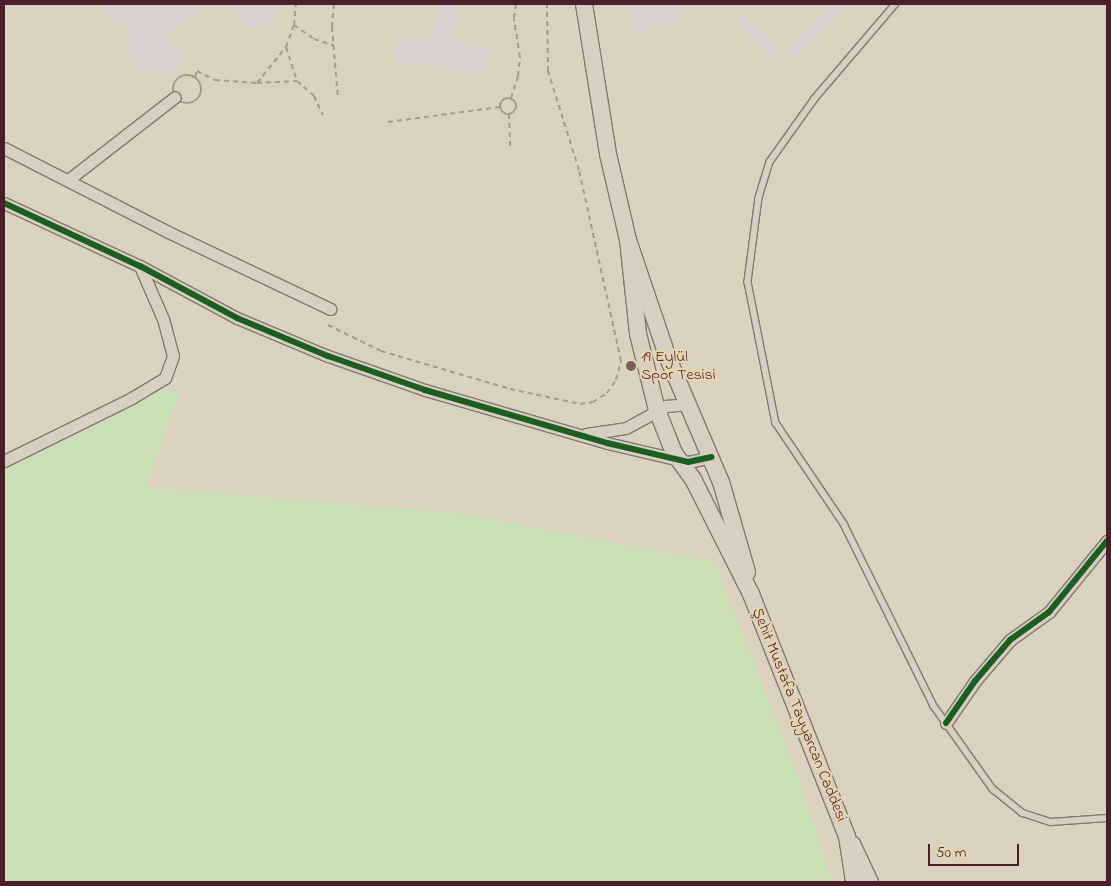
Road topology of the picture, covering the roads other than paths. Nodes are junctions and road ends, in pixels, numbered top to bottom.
1 (584, 4) edge
2 (896, 4) edge
3 (175, 97) road end
4 (4, 148) edge
5 (68, 180) junction
6 (4, 203) edge
7 (628, 240) junction
8 (140, 266) junction
9 (330, 309) dead end
10 (689, 404) junction
11 (657, 410) junction
12 (579, 434) junction
13 (711, 457) junction
14 (678, 460) junction
15 (4, 461) edge
16 (1107, 541) edge
17 (751, 594) junction
18 (946, 723) junction
19 (1107, 818) edge
20 (847, 836) junction
21 (854, 882) edge
22 (870, 882) edge

1 - 7 main road, Şehit Mustafa Tayyarcan Caddesi
2 - 18 lane
3 - 5 street
4 - 5 street
5 - 9 street
6 - 8 street
7 - 10 main road, Şehit Mustafa Tayyarcan Caddesi
7 - 11 main road, Şehit Mustafa Tayyarcan Caddesi
8 - 12 street
8 - 15 street
10 - 11 street
10 - 13 main road, Şehit Mustafa Tayyarcan Caddesi
11 - 12 street
11 - 14 main road, Şehit Mustafa Tayyarcan Caddesi
12 - 14 street
13 - 14 street
13 - 17 main road, Şehit Mustafa Tayyarcan Caddesi
14 - 17 main road, Şehit Mustafa Tayyarcan Caddesi
16 - 18 street
17 - 20 main road, Şehit Mustafa Tayyarcan Caddesi
18 - 19 lane
20 - 21 main road, Şehit Mustafa Tayyarcan Caddesi
20 - 22 main road, Şehit Mustafa Tayyarcan Caddesi

